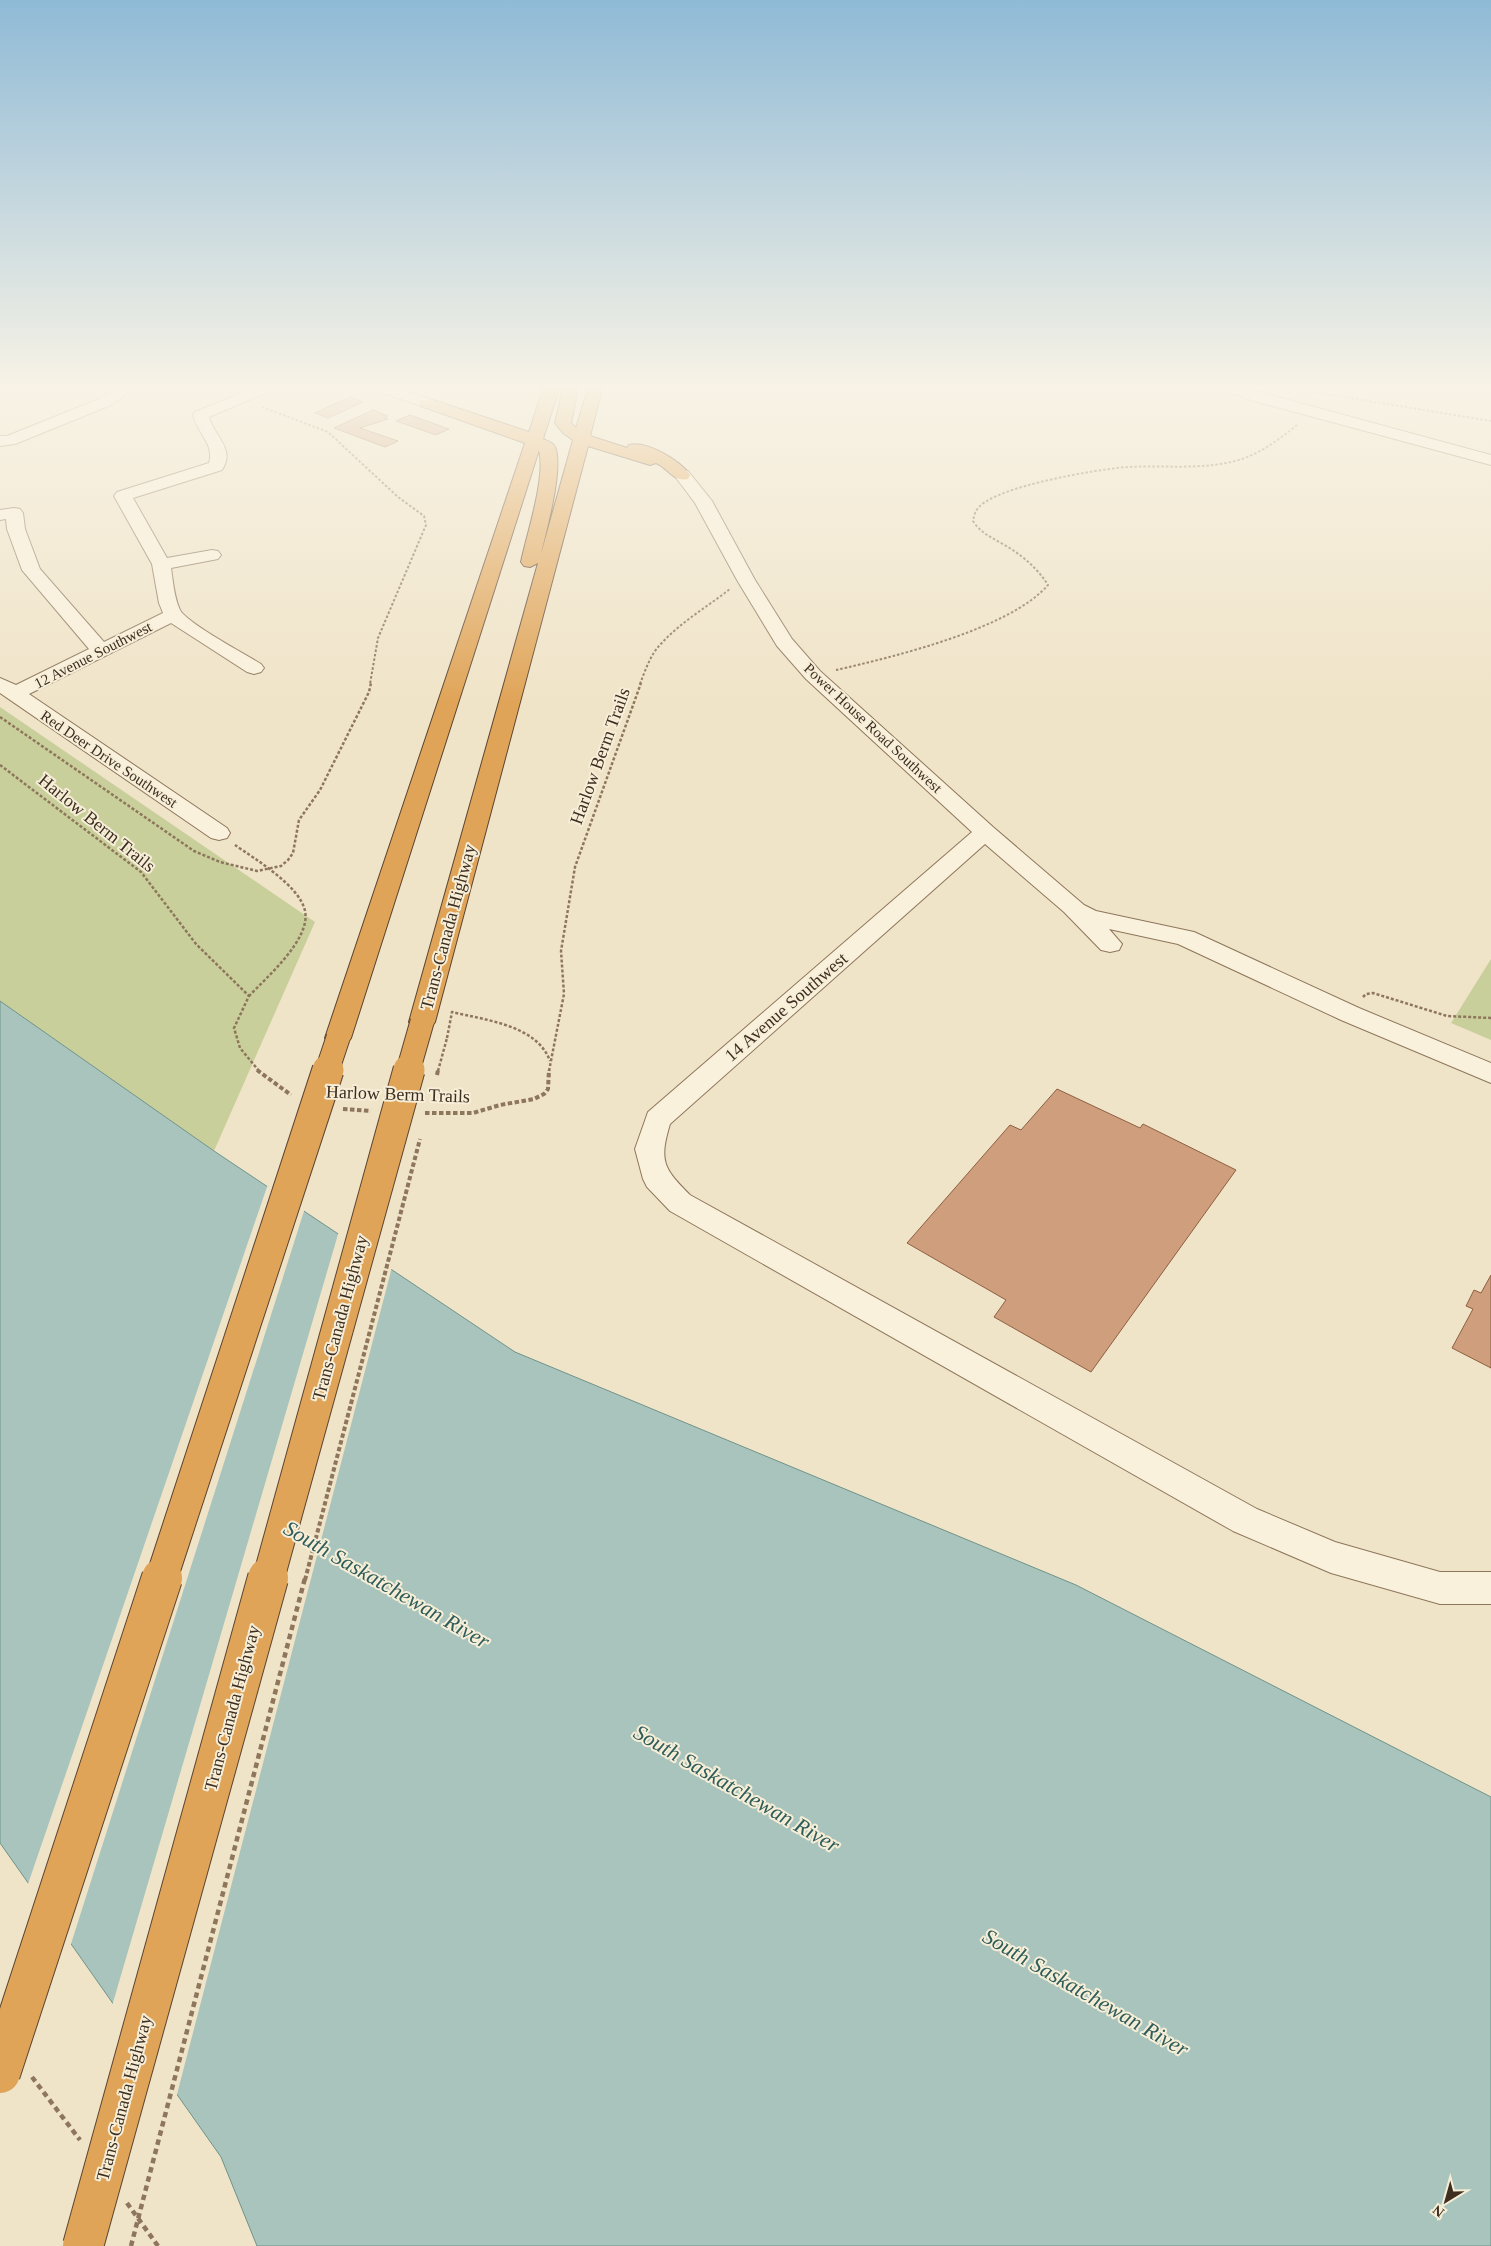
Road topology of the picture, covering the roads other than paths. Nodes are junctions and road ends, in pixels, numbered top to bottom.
1 (130, 494) edge
2 (517, 494) edge
3 (544, 494) edge
4 (566, 494) edge
5 (697, 494) edge
6 (0, 515) edge
7 (212, 555) dead end
8 (161, 564) junction
9 (173, 615) junction
10 (527, 634) junction
11 (102, 651) junction
12 (254, 668) dead end
13 (7, 689) edge
14 (985, 832) junction
15 (219, 833) road end
16 (1072, 907) junction
17 (1110, 944) dead end
18 (1491, 1074) edge
19 (1491, 1588) edge
20 (0, 2073) edge
21 (83, 2246) edge

1 - 8 street
2 - 20 highway, bridge
3 - 10 highway
4 - 10 highway, Trans-Canada Highway
5 - 14 street, Power House Road Southwest
6 - 11 street
7 - 8 street
8 - 9 street
9 - 11 street, 12 Avenue Southwest
9 - 12 street
10 - 21 highway, Trans-Canada Highway, bridge
11 - 13 street, 12 Avenue Southwest
13 - 15 street, Red Deer Drive Southwest
14 - 16 street, Power House Road Southwest
14 - 19 street, 14 Avenue Southwest
16 - 17 street, Power House Road Southwest
16 - 18 street

